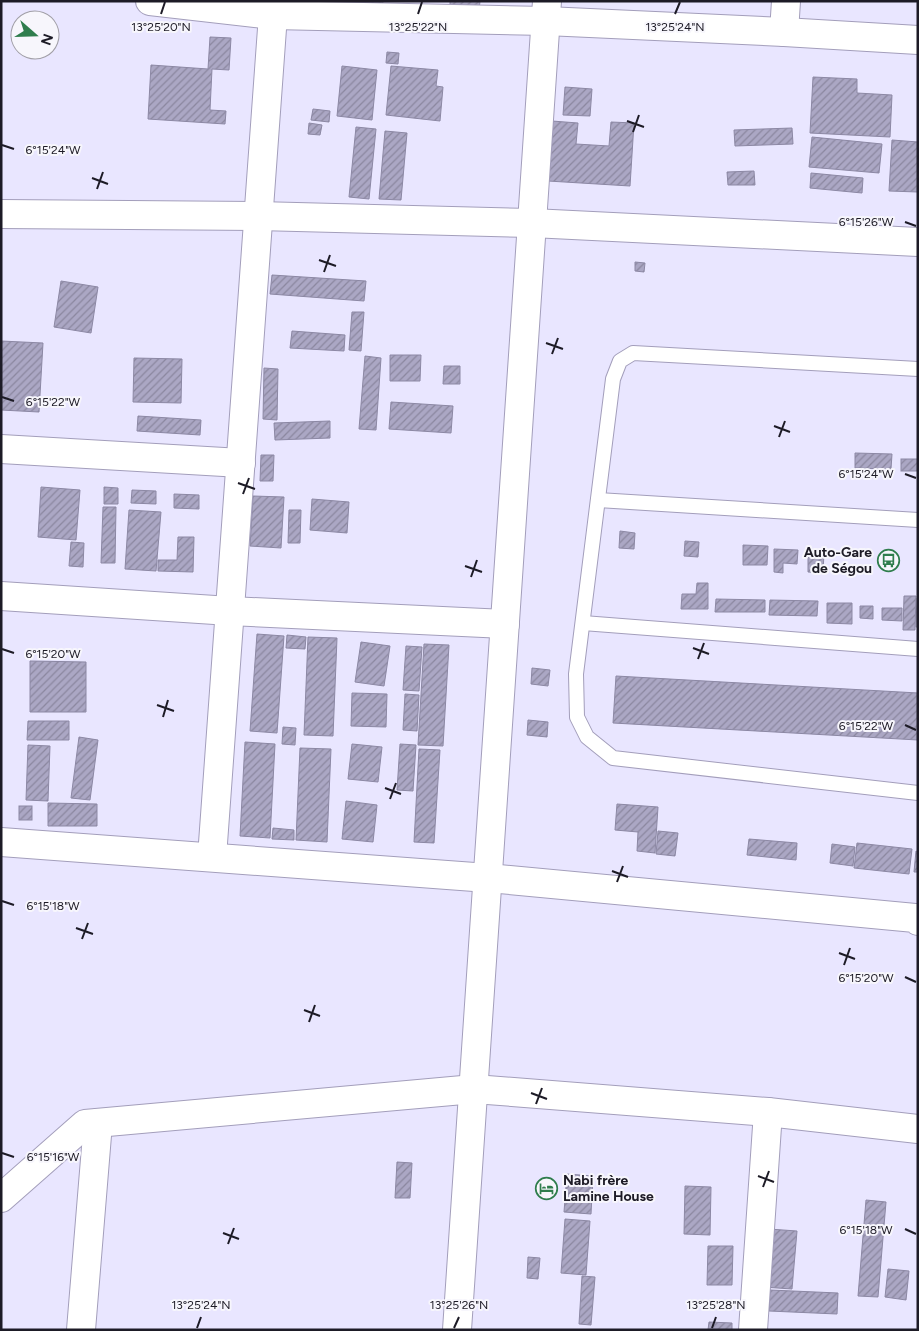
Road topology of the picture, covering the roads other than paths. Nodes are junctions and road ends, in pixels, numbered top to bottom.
1 (150, 1) edge
2 (786, 1) edge
3 (274, 8) edge
4 (547, 11) edge
5 (784, 32) junction
6 (918, 40) edge
7 (1, 214) edge
8 (258, 216) junction
9 (532, 223) junction
10 (918, 242) edge
11 (918, 369) edge
12 (1, 449) edge
13 (241, 462) junction
14 (598, 500) junction
15 (918, 520) edge
16 (1, 596) edge
17 (230, 611) junction
18 (583, 623) junction
19 (505, 624) junction
20 (918, 649) edge
21 (918, 793) edge
22 (1, 842) edge
23 (212, 857) junction
24 (488, 878) junction
25 (918, 921) edge
26 (474, 1089) junction
27 (768, 1112) junction
28 (98, 1123) junction
29 (918, 1129) edge
30 (1, 1198) edge
31 (81, 1330) edge
32 (457, 1330) edge
33 (753, 1330) edge

1 - 3 street
2 - 5 street
3 - 4 street
3 - 8 street
4 - 5 street
4 - 9 street
5 - 6 street
7 - 8 street
8 - 9 street
8 - 13 street
9 - 10 street
9 - 19 street
11 - 14 lane
12 - 13 street
13 - 17 street
14 - 15 lane
14 - 18 lane
16 - 17 street
17 - 19 street
17 - 23 street
18 - 20 lane
18 - 21 lane
19 - 24 street
22 - 23 street
23 - 24 street
24 - 25 street
24 - 26 street
26 - 27 street
26 - 28 street
26 - 32 street
27 - 29 street
27 - 33 street
28 - 30 street
28 - 31 street

